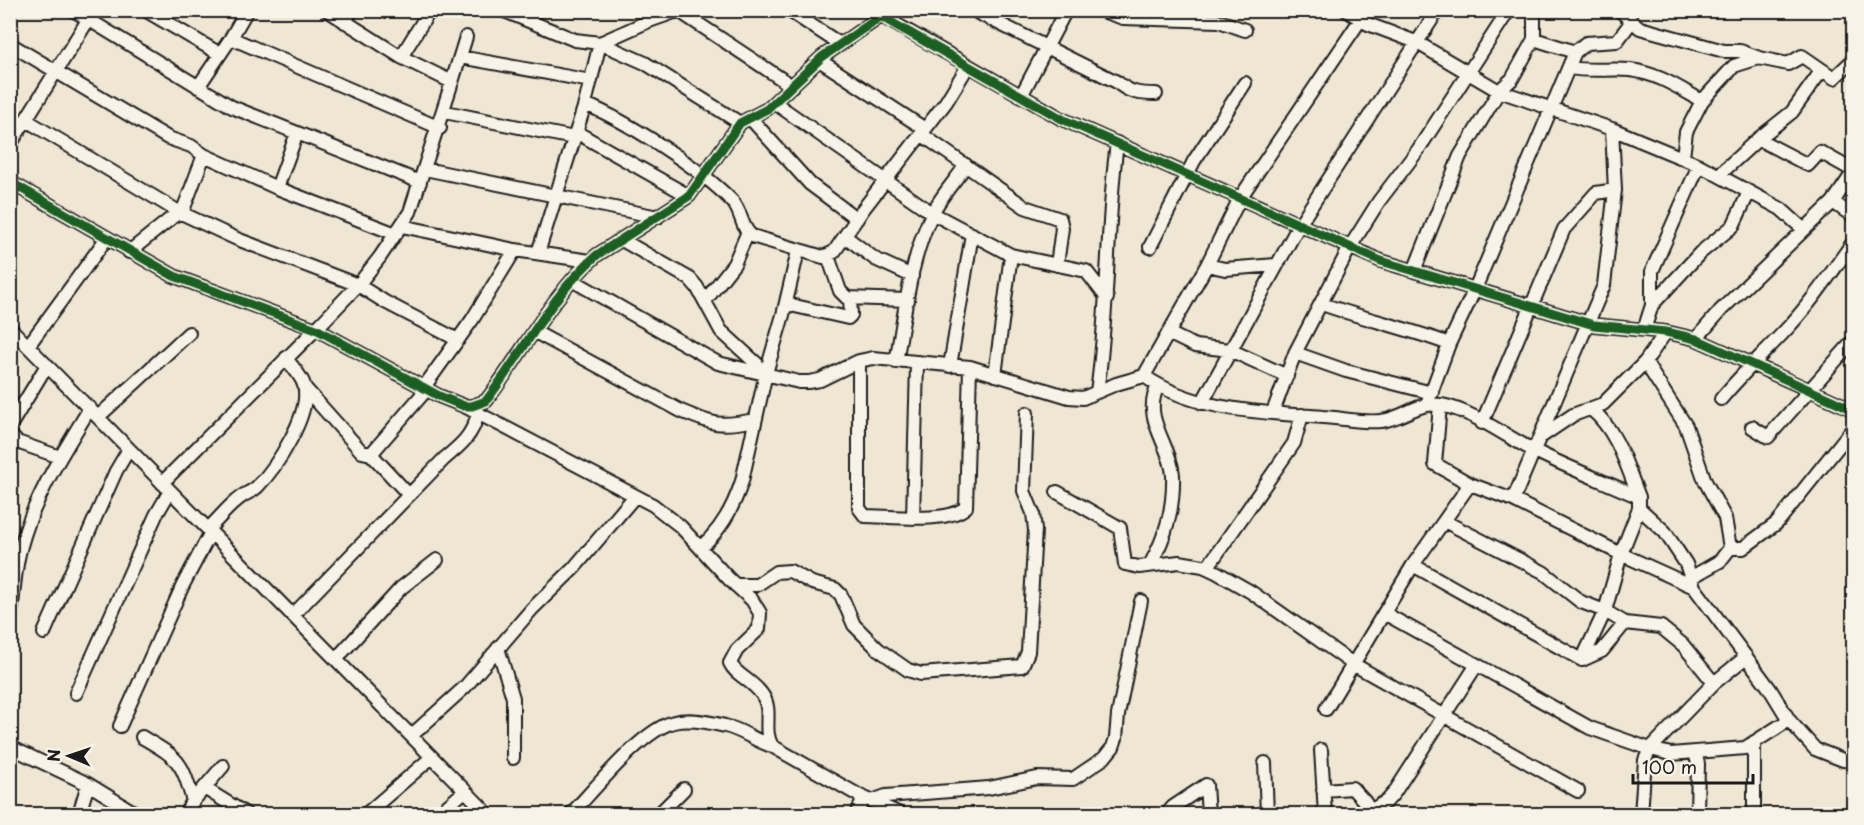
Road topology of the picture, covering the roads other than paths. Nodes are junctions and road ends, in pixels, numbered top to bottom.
1 (145, 10) edge
2 (247, 10) edge
3 (327, 10) edge
4 (352, 10) edge
5 (430, 10) edge
6 (502, 10) edge
7 (788, 10) edge
8 (1066, 10) edge
9 (1099, 10) edge
10 (1346, 10) edge
11 (1438, 10) edge
12 (1509, 10) edge
13 (1527, 10) edge
14 (1619, 10) edge
15 (680, 11) edge
16 (880, 12) edge
17 (978, 13) dead end
18 (80, 14) edge
19 (1364, 15) edge
20 (1632, 21) junction
21 (345, 22) junction
22 (1245, 30) dead end
23 (466, 37) dead end
24 (231, 38) junction
25 (1534, 39) junction
26 (1416, 42) junction
27 (600, 43) junction
28 (10, 44) edge
29 (840, 44) junction
30 (1048, 48) junction
31 (1575, 52) junction
32 (220, 54) junction
33 (401, 57) junction
34 (460, 57) junction
35 (1759, 58) junction
36 (1854, 59) edge
37 (819, 60) junction
38 (968, 66) junction
39 (1570, 68) junction
40 (1822, 70) junction
41 (56, 73) junction
42 (1469, 73) junction
43 (591, 81) junction
44 (452, 82) junction
45 (1245, 83) dead end
46 (792, 86) junction
47 (198, 87) junction
48 (1499, 91) junction
49 (1156, 94) dead end
50 (1021, 96) junction
51 (1702, 101) junction
52 (775, 103) junction
53 (585, 104) junction
54 (1552, 108) junction
55 (445, 112) junction
56 (26, 120) junction
57 (746, 121) junction
58 (440, 128) junction
59 (1612, 129) junction
60 (923, 131) junction
61 (297, 134) junction
62 (575, 135) junction
63 (1758, 139) junction
64 (1116, 143) junction
65 (10, 145) edge
66 (204, 155) junction
67 (1683, 157) junction
68 (966, 165) junction
69 (1699, 165) junction
70 (425, 169) junction
71 (1853, 171) edge
72 (1187, 174) junction
73 (1720, 174) junction
74 (704, 176) junction
75 (886, 180) junction
76 (10, 182) edge
77 (420, 182) junction
78 (277, 188) junction
79 (1615, 190) junction
80 (1749, 192) junction
81 (557, 196) junction
82 (689, 196) junction
83 (1240, 198) junction
84 (1833, 202) junction
85 (181, 213) junction
86 (932, 213) junction
87 (658, 217) junction
88 (1854, 217) edge
89 (857, 219) junction
90 (1299, 225) junction
91 (1803, 229) junction
92 (399, 230) junction
93 (747, 234) junction
94 (972, 234) junction
95 (846, 237) junction
96 (106, 239) junction
97 (622, 240) junction
98 (1854, 241) edge
99 (1150, 247) dead end
100 (1350, 247) junction
101 (515, 250) junction
102 (798, 251) junction
103 (129, 252) junction
104 (538, 253) junction
105 (1011, 255) junction
106 (828, 256) junction
107 (590, 261) junction
108 (1057, 265) junction
109 (1207, 265) junction
110 (1276, 265) junction
111 (1414, 271) junction
112 (912, 276) junction
113 (572, 280) junction
114 (358, 285) junction
115 (1475, 289) junction
116 (1107, 298) junction
117 (850, 299) junction
118 (908, 300) junction
119 (705, 302) junction
120 (786, 304) junction
121 (1322, 304) junction
122 (1652, 305) junction
123 (1532, 306) junction
124 (1589, 324) junction
125 (10, 328) edge
126 (316, 329) junction
127 (1644, 330) junction
128 (535, 332) junction
129 (1666, 332) junction
130 (189, 333) dead end
131 (1168, 333) junction
132 (1696, 339) junction
133 (458, 340) junction
134 (1854, 340) edge
135 (1449, 344) junction
136 (28, 346) junction
137 (1230, 350) junction
138 (1295, 353) junction
139 (286, 358) junction
140 (859, 361) junction
141 (896, 362) junction
142 (1646, 362) junction
143 (917, 364) junction
144 (1751, 364) junction
145 (47, 365) junction
146 (950, 366) junction
147 (970, 367) junction
148 (762, 372) junction
149 (995, 375) junction
150 (1144, 376) junction
151 (1287, 376) junction
152 (1158, 386) junction
153 (305, 388) junction
154 (426, 388) junction
155 (1809, 390) junction
156 (1097, 392) junction
157 (1429, 398) junction
158 (1721, 399) dead end
159 (1202, 403) junction
160 (1440, 405) junction
161 (464, 406) junction
162 (1591, 409) junction
163 (1854, 410) edge
164 (1273, 412) junction
165 (94, 413) junction
166 (478, 413) junction
167 (1028, 413) dead end
168 (1302, 415) junction
169 (755, 420) junction
170 (1482, 423) junction
171 (10, 426) edge
172 (1752, 427) dead end
173 (1854, 427) edge
174 (10, 435) edge
175 (1535, 445) junction
176 (129, 449) junction
177 (370, 454) junction
178 (60, 457) junction
179 (1470, 484) junction
180 (166, 487) junction
181 (1057, 492) dead end
182 (409, 495) junction
183 (635, 496) junction
184 (1514, 500) junction
185 (1639, 502) junction
186 (913, 518) junction
187 (1444, 521) junction
188 (209, 530) junction
189 (15, 546) edge
190 (701, 547) junction
191 (1730, 548) junction
192 (1621, 554) junction
193 (436, 561) dead end
194 (1150, 565) junction
195 (1413, 565) junction
196 (1207, 568) junction
197 (1693, 582) junction
198 (735, 585) junction
199 (1141, 601) dead end
200 (1605, 611) junction
201 (1384, 614) junction
202 (292, 615) junction
203 (10, 620) edge
204 (1625, 623) junction
205 (44, 633) dead end
206 (498, 648) junction
207 (1746, 657) junction
208 (336, 659) junction
209 (1582, 660) junction
210 (1353, 664) junction
211 (1476, 666) junction
212 (1714, 683) junction
213 (76, 693) dead end
214 (1326, 709) dead end
215 (1443, 716) junction
216 (1789, 720) junction
217 (120, 726) dead end
218 (412, 735) junction
219 (142, 737) dead end
220 (1754, 742) junction
221 (772, 746) junction
222 (10, 747) edge
223 (1650, 749) junction
224 (1321, 750) dead end
225 (1695, 752) junction
226 (432, 756) junction
227 (513, 758) dead end
228 (1854, 761) edge
229 (1265, 763) dead end
230 (223, 766) dead end
231 (88, 784) junction
232 (204, 788) junction
233 (684, 789) dead end
234 (1323, 790) junction
235 (465, 791) junction
236 (1578, 791) dead end
237 (860, 796) junction
238 (193, 801) junction
239 (872, 801) junction
240 (1370, 813) edge
241 (79, 814) edge
242 (137, 814) edge
243 (185, 814) edge
244 (246, 814) edge
245 (366, 814) edge
246 (438, 814) edge
247 (488, 814) edge
248 (571, 814) edge
249 (659, 814) edge
250 (856, 814) edge
251 (900, 814) edge
252 (1167, 814) edge
253 (1208, 814) edge
254 (1267, 814) edge
255 (1325, 814) edge
256 (1641, 814) edge
257 (1696, 814) edge
258 (1754, 814) edge

1 - 32 street
2 - 24 street
3 - 21 street
4 - 21 street
5 - 33 street
6 - 27 street
7 - 29 street
8 - 30 street
9 - 22 street
10 - 19 street
11 - 26 street
12 - 42 street
13 - 25 street
14 - 20 street
15 - 27 street
15 - 46 street
16 - 29 street
16 - 38 street
17 - 30 street
18 - 41 street
18 - 47 street
19 - 26 street
19 - 83 street
20 - 31 street
20 - 35 street
21 - 33 street
23 - 34 street
24 - 32 street
24 - 58 street
25 - 31 street
25 - 48 street
26 - 42 street
26 - 90 street
27 - 43 street
27 - 57 street
28 - 41 street
29 - 37 street
30 - 49 street
30 - 50 street
31 - 39 street
32 - 47 street
33 - 44 street
34 - 43 street
34 - 44 street
35 - 40 street
35 - 51 street
36 - 40 street
37 - 46 street
37 - 60 street
38 - 50 street
38 - 60 street
39 - 51 street
39 - 54 street
40 - 63 street
41 - 56 street
41 - 66 street
42 - 48 street
42 - 100 street
43 - 53 street
44 - 55 street
45 - 72 street
46 - 52 street
47 - 61 street
48 - 54 street
48 - 111 street
50 - 64 street
51 - 67 street
52 - 57 street
52 - 75 street
53 - 62 street
53 - 74 street
54 - 59 street
54 - 115 street
55 - 58 street
55 - 62 street
56 - 65 street
56 - 85 street
57 - 74 street
57 - 89 street
58 - 70 street
59 - 67 street
59 - 79 street
60 - 68 street
60 - 75 street
61 - 77 street
61 - 78 street
62 - 81 street
62 - 82 street
63 - 71 street
63 - 73 street
64 - 72 street
64 - 116 street
66 - 78 street
66 - 85 street
67 - 69 street
68 - 86 street
68 - 108 street
69 - 73 street
69 - 122 street
70 - 77 street
70 - 81 street
71 - 84 street
72 - 83 street
72 - 99 street
73 - 80 street
74 - 82 street
74 - 93 street
75 - 86 street
75 - 89 street
76 - 96 street
77 - 92 street
78 - 92 street
79 - 123 street
79 - 124 street
80 - 91 street
80 - 122 street
81 - 87 street
81 - 104 street
82 - 87 street
83 - 90 street
83 - 109 street
84 - 88 street
84 - 91 street
85 - 103 street
85 - 114 street
86 - 94 street
86 - 112 street
87 - 97 street
89 - 95 street
90 - 100 street
90 - 110 street
91 - 132 street
92 - 101 street
92 - 114 street
93 - 102 street
93 - 119 street
94 - 105 street
94 - 146 street
95 - 106 street
95 - 112 street
96 - 103 street
96 - 136 street
97 - 107 street
97 - 119 street
98 - 144 street
100 - 111 street
100 - 121 street
101 - 104 street
101 - 133 street
102 - 106 street
102 - 120 street
103 - 126 street
104 - 107 street
105 - 108 street
105 - 149 street
106 - 117 street
107 - 113 street
108 - 116 street
109 - 110 street
109 - 131 street
110 - 137 street
111 - 115 street
112 - 118 street
113 - 128 street
113 - 148 street
114 - 126 street
114 - 133 street
115 - 123 street
115 - 135 street
116 - 156 street
117 - 118 street
117 - 120 street
118 - 141 street
119 - 148 street
120 - 148 street
121 - 135 street
121 - 138 street
122 - 127 street
123 - 124 street
123 - 170 street
124 - 127 street
124 - 175 street
125 - 136 street
126 - 139 street
126 - 154 street
127 - 129 street
128 - 161 street
128 - 169 street
129 - 132 street
129 - 142 street
130 - 165 street
131 - 137 street
131 - 150 street
132 - 144 street
133 - 154 street
134 - 155 street
135 - 157 street
136 - 145 street
137 - 151 street
137 - 159 street
138 - 151 street
138 - 157 street
139 - 153 street
139 - 180 street
140 - 141 street
140 - 148 street
140 - 186 street
141 - 143 street
142 - 162 street
142 - 191 street
143 - 146 street
143 - 186 street
144 - 155 street
144 - 158 street
145 - 165 street
145 - 171 street
146 - 147 street
147 - 149 street
147 - 186 street
148 - 169 street
149 - 156 street
150 - 152 street
150 - 156 street
151 - 164 street
152 - 159 street
152 - 194 street
153 - 177 street
153 - 188 street
154 - 161 street
154 - 177 street
155 - 163 street
155 - 172 street
157 - 160 street
157 - 168 street
159 - 164 street
160 - 170 street
160 - 179 street
161 - 166 street
162 - 175 street
162 - 185 street
164 - 168 street
165 - 176 street
165 - 178 street
166 - 182 street
166 - 183 street
167 - 198 street
168 - 196 street
169 - 190 street
170 - 175 street
173 - 191 street
174 - 178 street
175 - 184 street
175 - 185 street
176 - 180 street
176 - 205 street
177 - 182 street
178 - 189 street
179 - 184 street
179 - 187 street
180 - 188 street
180 - 213 street
181 - 194 street
182 - 202 street
183 - 190 street
183 - 206 street
184 - 192 street
185 - 192 street
185 - 197 street
187 - 195 street
187 - 200 street
188 - 202 street
188 - 217 street
189 - 203 street
190 - 198 street
191 - 197 street
192 - 197 street
192 - 200 street
193 - 208 street
194 - 196 street
195 - 201 street
195 - 209 street
196 - 210 street
197 - 207 street
198 - 221 street
199 - 239 street
200 - 204 street
200 - 209 street
201 - 210 street
201 - 211 street
202 - 208 street
204 - 209 street
204 - 212 street
206 - 218 street
206 - 227 street
207 - 212 street
207 - 216 street
208 - 218 street
210 - 214 street
210 - 215 street
211 - 215 street
211 - 223 street
212 - 223 street
215 - 236 street
215 - 240 street
216 - 220 street
216 - 228 street
218 - 226 street
219 - 238 street
220 - 225 street
220 - 258 street
221 - 237 street
221 - 248 street
222 - 231 street
223 - 225 street
223 - 256 street
224 - 234 street
225 - 257 street
226 - 235 street
226 - 245 street
229 - 254 street
230 - 232 street
231 - 241 street
231 - 242 street
232 - 238 street
232 - 244 street
233 - 249 street
234 - 240 street
234 - 255 street
235 - 246 street
235 - 247 street
237 - 239 street
237 - 250 street
238 - 243 street
239 - 251 street
252 - 253 street

